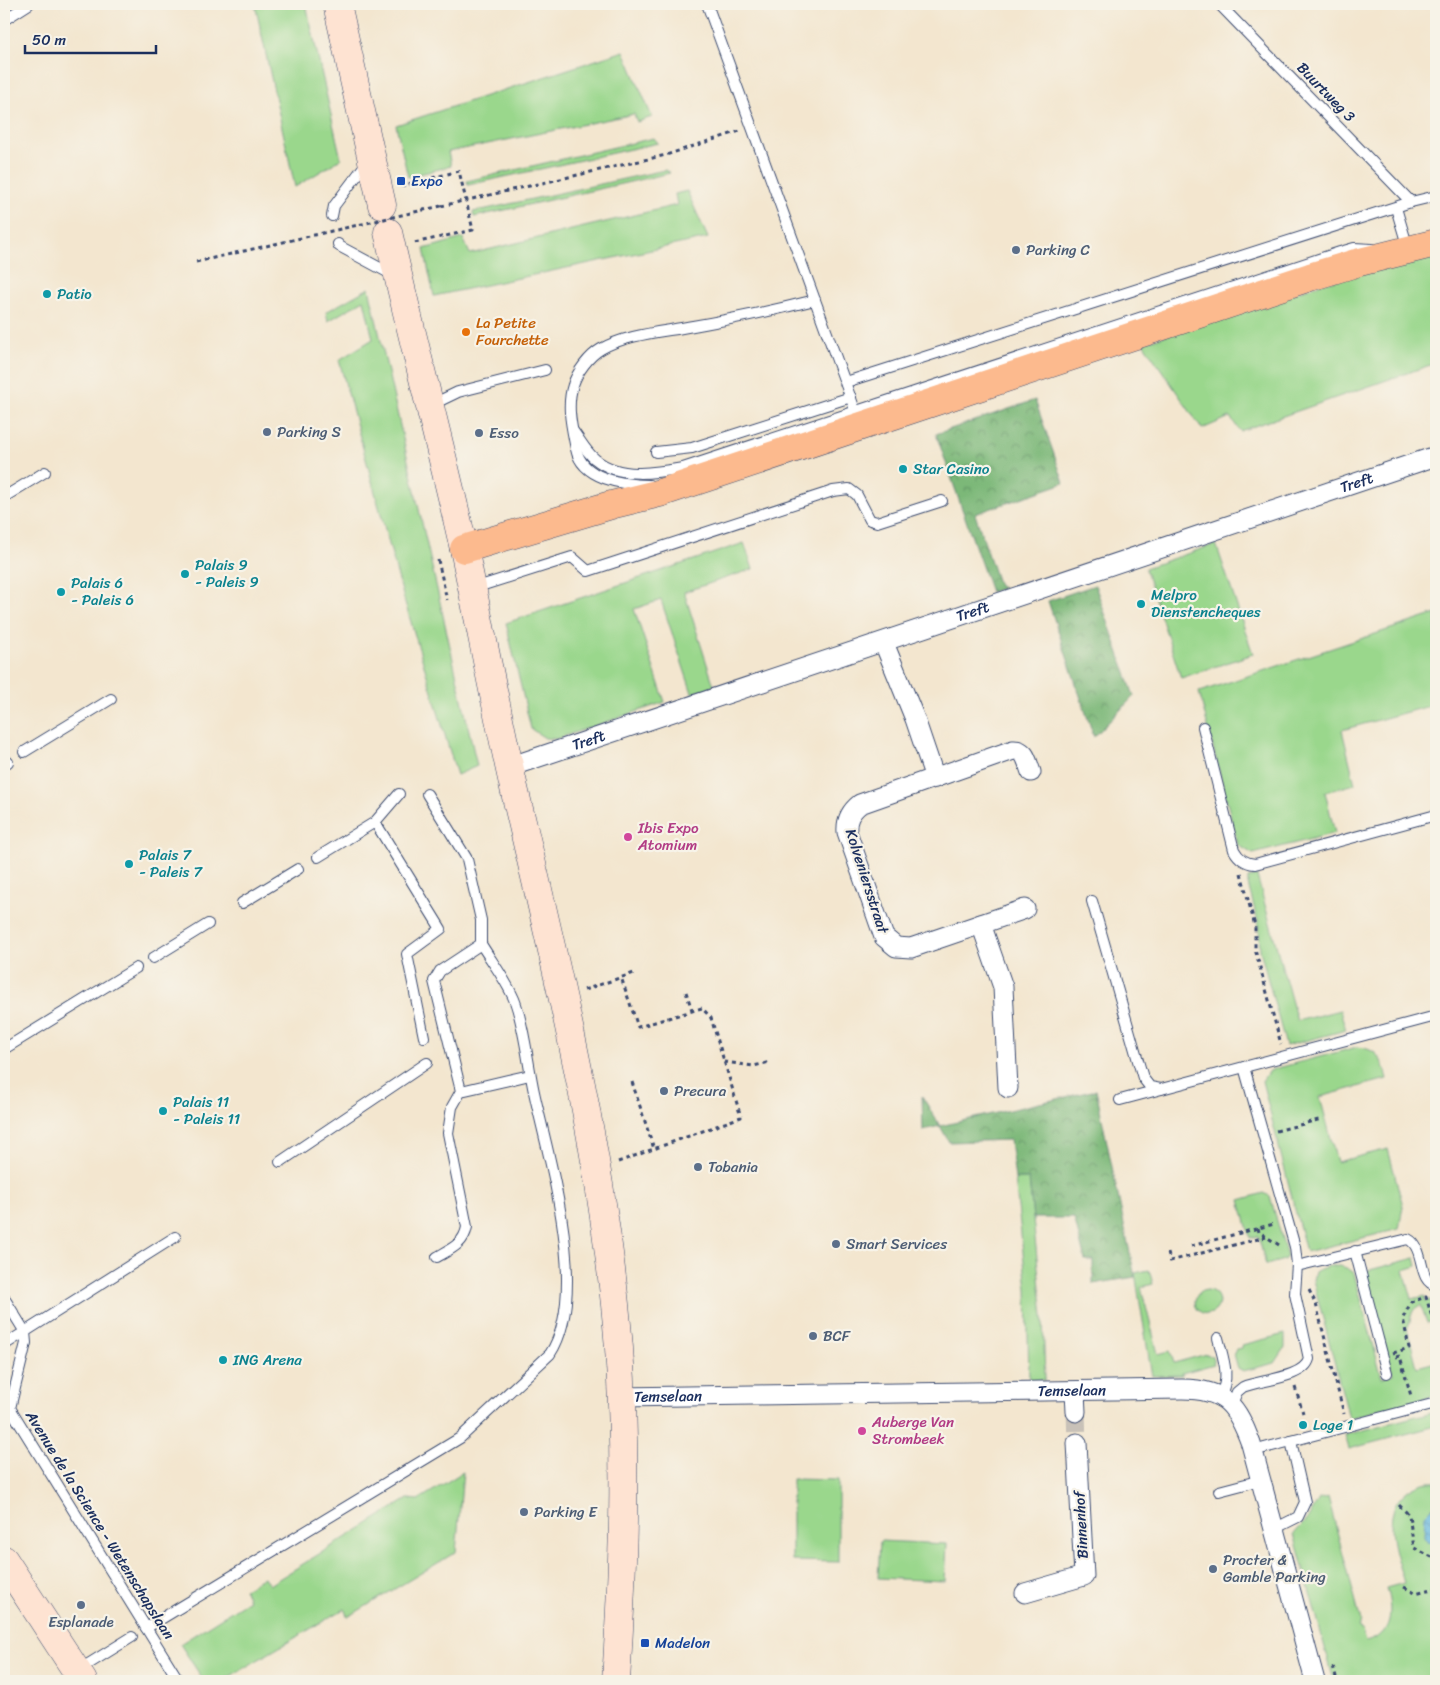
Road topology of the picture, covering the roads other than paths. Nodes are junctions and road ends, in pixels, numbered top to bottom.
1 (29, 4) edge
2 (337, 4) edge
3 (707, 4) edge
4 (1219, 4) edge
5 (4, 20) edge
6 (371, 156) junction
7 (1436, 196) edge
8 (1412, 202) junction
9 (382, 205) dead end
10 (1396, 208) junction
11 (332, 216) dead end
12 (388, 232) dead end
13 (1436, 243) edge
14 (338, 244) dead end
15 (1405, 251) junction
16 (398, 278) junction
17 (816, 300) junction
18 (545, 370) dead end
19 (846, 382) junction
20 (851, 397) junction
21 (428, 407) junction
22 (859, 420) junction
23 (573, 431) junction
24 (656, 452) dead end
25 (1436, 456) edge
26 (45, 472) dead end
27 (687, 483) junction
28 (4, 497) edge
29 (942, 501) dead end
30 (464, 550) junction
31 (472, 588) junction
32 (884, 642) junction
33 (110, 699) dead end
34 (1203, 727) dead end
35 (24, 752) dead end
36 (510, 767) junction
37 (1031, 772) dead end
38 (935, 778) junction
39 (399, 794) dead end
40 (427, 794) dead end
41 (1436, 815) edge
42 (375, 822) junction
43 (318, 856) dead end
44 (298, 869) dead end
45 (1092, 901) dead end
46 (242, 903) dead end
47 (1025, 909) dead end
48 (208, 924) dead end
49 (981, 924) junction
50 (481, 944) junction
51 (153, 958) dead end
52 (136, 968) dead end
53 (1436, 1016) edge
54 (424, 1037) dead end
55 (4, 1049) edge
56 (427, 1063) dead end
57 (1244, 1067) junction
58 (530, 1075) junction
59 (1008, 1088) dead end
60 (1162, 1089) junction
61 (461, 1091) junction
62 (1120, 1100) dead end
63 (280, 1162) dead end
64 (175, 1237) dead end
65 (1355, 1251) junction
66 (437, 1257) dead end
67 (1296, 1271) junction
68 (1436, 1285) edge
69 (4, 1298) edge
70 (25, 1332) junction
71 (1218, 1338) dead end
72 (4, 1345) edge
73 (1388, 1373) dead end
74 (1075, 1392) junction
75 (620, 1397) junction
76 (1226, 1400) junction
77 (1436, 1403) edge
78 (1076, 1412) tunnel mouth
79 (1291, 1441) junction
80 (1077, 1443) tunnel mouth
81 (1253, 1451) junction
82 (1261, 1480) junction
83 (1220, 1491) dead end
84 (1274, 1529) junction
85 (4, 1560) edge
86 (1025, 1593) dead end
87 (146, 1628) junction
88 (132, 1637) dead end
89 (80, 1676) edge
90 (179, 1681) edge
91 (616, 1681) edge
92 (1315, 1681) edge

1 - 5 lane
2 - 6 main road
3 - 17 lane
4 - 8 lane, Buurtweg 3
6 - 9 main road
6 - 11 lane
7 - 8 lane
8 - 10 lane
10 - 15 lane
10 - 19 lane
12 - 16 main road
13 - 15 highway
14 - 16 lane
15 - 22 highway
16 - 21 main road
17 - 19 lane
17 - 23 lane
18 - 21 lane
19 - 20 lane
20 - 22 lane
20 - 24 lane
21 - 30 main road
22 - 23 lane
22 - 27 highway
23 - 27 lane
25 - 32 street, Treft
26 - 28 lane
27 - 30 highway
29 - 31 lane
30 - 31 main road
31 - 36 main road
32 - 36 street, Treft
32 - 38 street
33 - 35 lane
34 - 41 lane
36 - 75 main road
37 - 38 street, Kolveniersstraat
38 - 49 street, Kolveniersstraat
39 - 42 lane
40 - 50 lane
42 - 43 lane
42 - 54 lane
44 - 46 lane
45 - 60 lane
47 - 49 street, Kolveniersstraat
48 - 51 lane
49 - 59 street
50 - 58 lane
50 - 61 lane
52 - 55 lane
53 - 57 lane
56 - 63 lane
57 - 60 lane
57 - 67 lane
58 - 61 lane
58 - 87 lane
60 - 62 lane
61 - 66 lane
64 - 70 lane
65 - 67 lane
65 - 68 lane
65 - 73 lane
67 - 76 lane
69 - 70 lane
70 - 72 lane
70 - 87 lane, Avenue de la Science - Wetenschapslaan
71 - 76 lane
74 - 75 street, Temselaan
74 - 76 street, Temselaan
74 - 78 street
75 - 91 main road
76 - 81 street
77 - 79 lane
79 - 81 lane
79 - 84 lane
80 - 86 street, Binnenhof
81 - 82 street
82 - 83 lane
82 - 84 street
84 - 92 street
85 - 89 main road
87 - 90 lane, Avenue de la Science - Wetenschapslaan
88 - 89 lane

